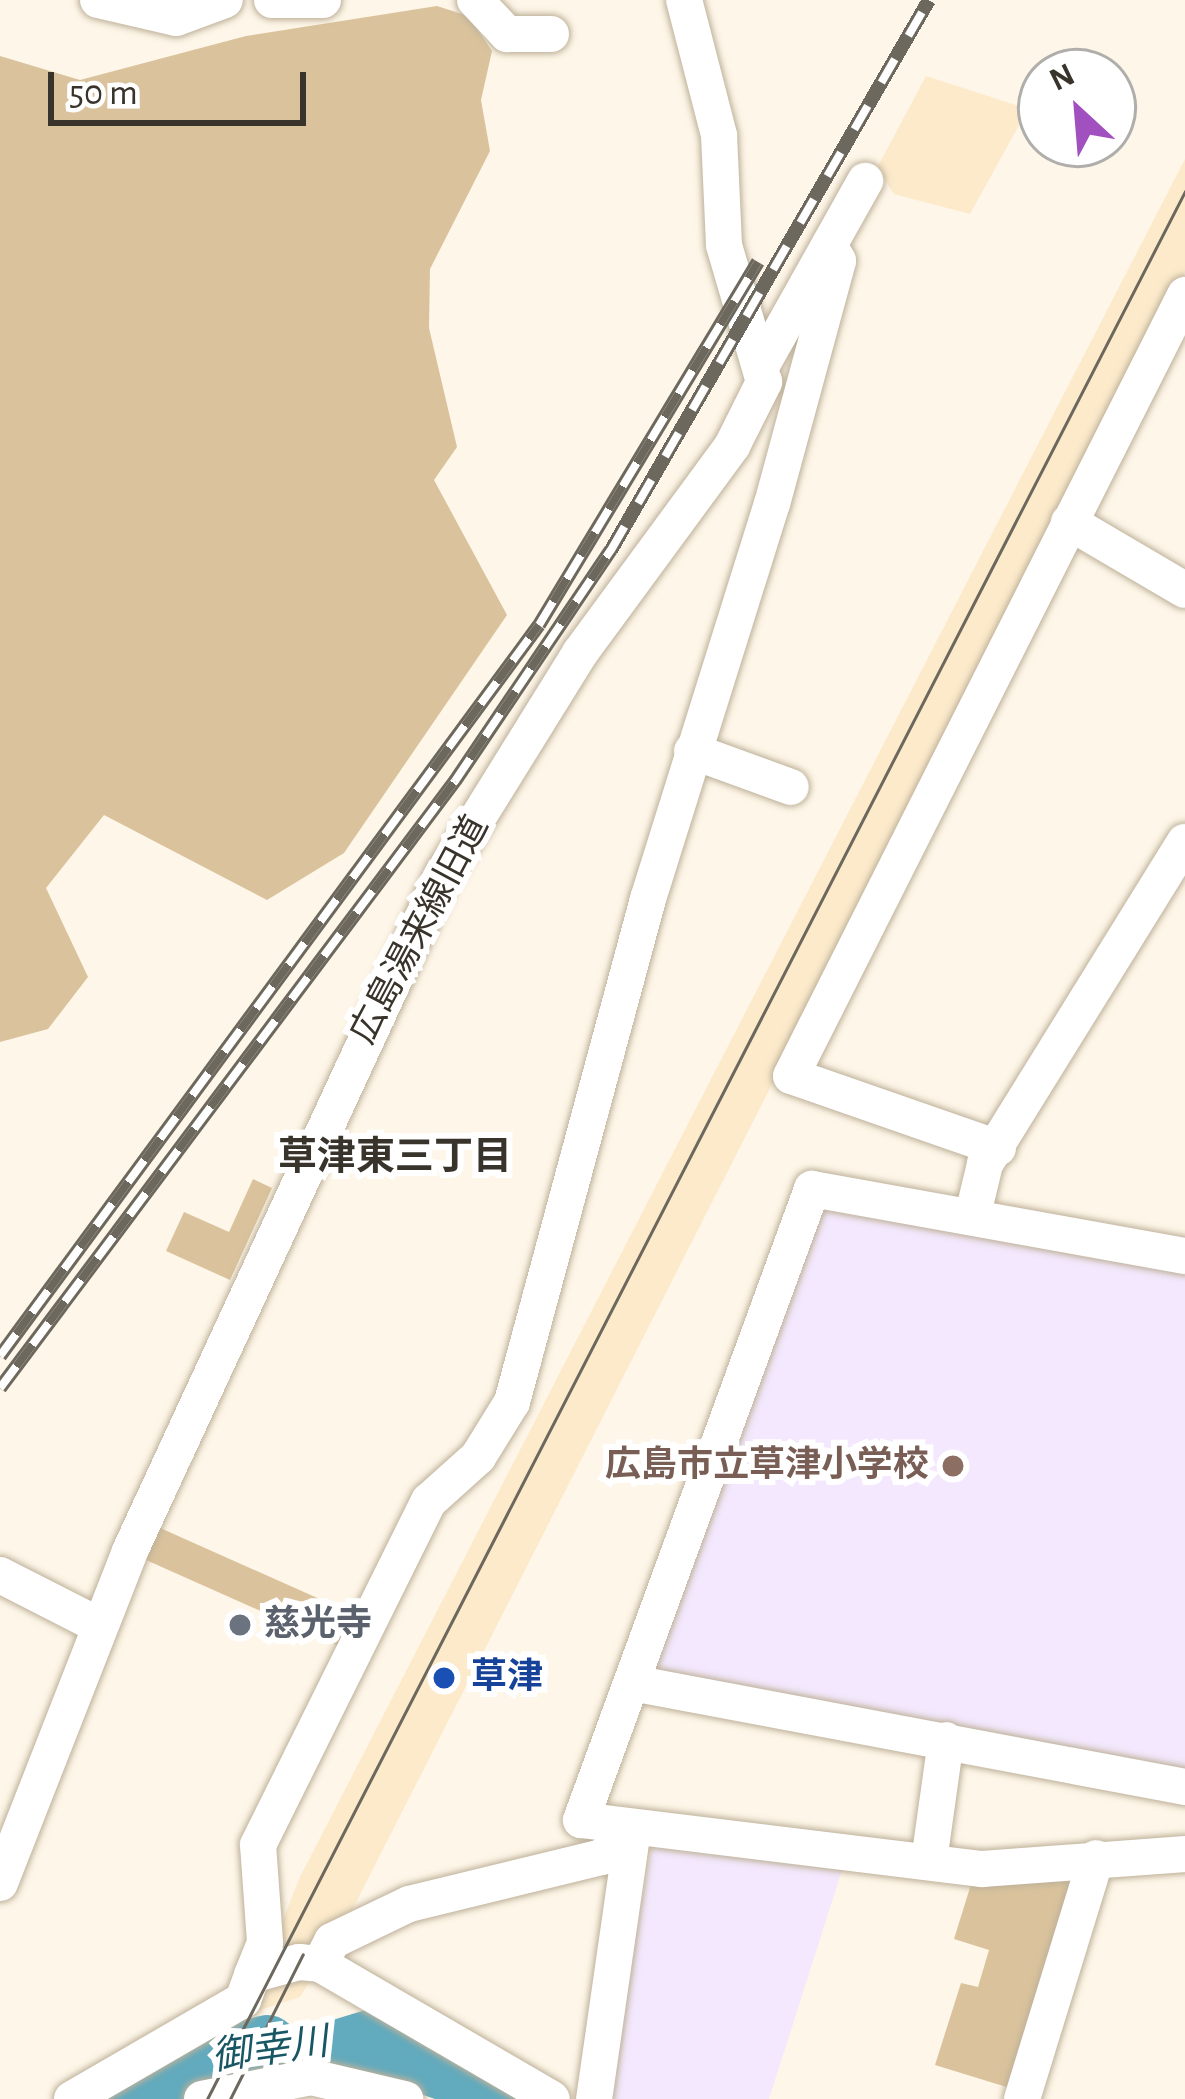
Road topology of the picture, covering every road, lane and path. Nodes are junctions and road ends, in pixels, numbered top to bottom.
1 (98, 0) edge
2 (225, 0) edge
3 (272, 0) edge
4 (323, 0) edge
5 (475, 0) edge
6 (684, 0) edge
7 (551, 34) dead end
8 (865, 181) dead end
9 (830, 245) junction
10 (1185, 295) edge
11 (763, 363) junction
12 (1069, 522) junction
13 (1185, 590) edge
14 (692, 751) junction
15 (791, 787) dead end
16 (1185, 842) edge
17 (998, 1148) junction
18 (973, 1214) junction
19 (1185, 1256) edge
20 (0, 1575) edge
21 (100, 1625) junction
22 (632, 1683) junction
23 (946, 1741) junction
24 (1185, 1787) edge
25 (633, 1829) junction
26 (1185, 1854) edge
27 (1096, 1858) junction
28 (928, 1862) junction
29 (0, 1882) edge
30 (320, 1964) junction
31 (252, 1975) junction
32 (259, 2092) edge
33 (72, 2099) edge
34 (202, 2099) edge
35 (405, 2099) edge
36 (552, 2099) edge
37 (594, 2099) edge
38 (1022, 2099) edge

1 - 2 street
3 - 4 street
5 - 7 street
6 - 11 street
8 - 9 street, 広島湯来線旧道
9 - 11 street, 広島湯来線旧道
9 - 14 street
10 - 12 street
11 - 21 street, 広島湯来線旧道
12 - 13 street
12 - 17 street
14 - 15 street
14 - 31 street
16 - 17 street
17 - 18 street
18 - 19 street
18 - 22 street
20 - 21 street
21 - 29 street, 広島湯来線旧道
22 - 23 street
22 - 25 street
23 - 24 street
23 - 28 street
25 - 28 street
25 - 30 street
25 - 37 street
26 - 27 street
27 - 28 street
27 - 38 street
30 - 31 street
30 - 36 street
31 - 33 street
32 - 34 street
32 - 35 street

